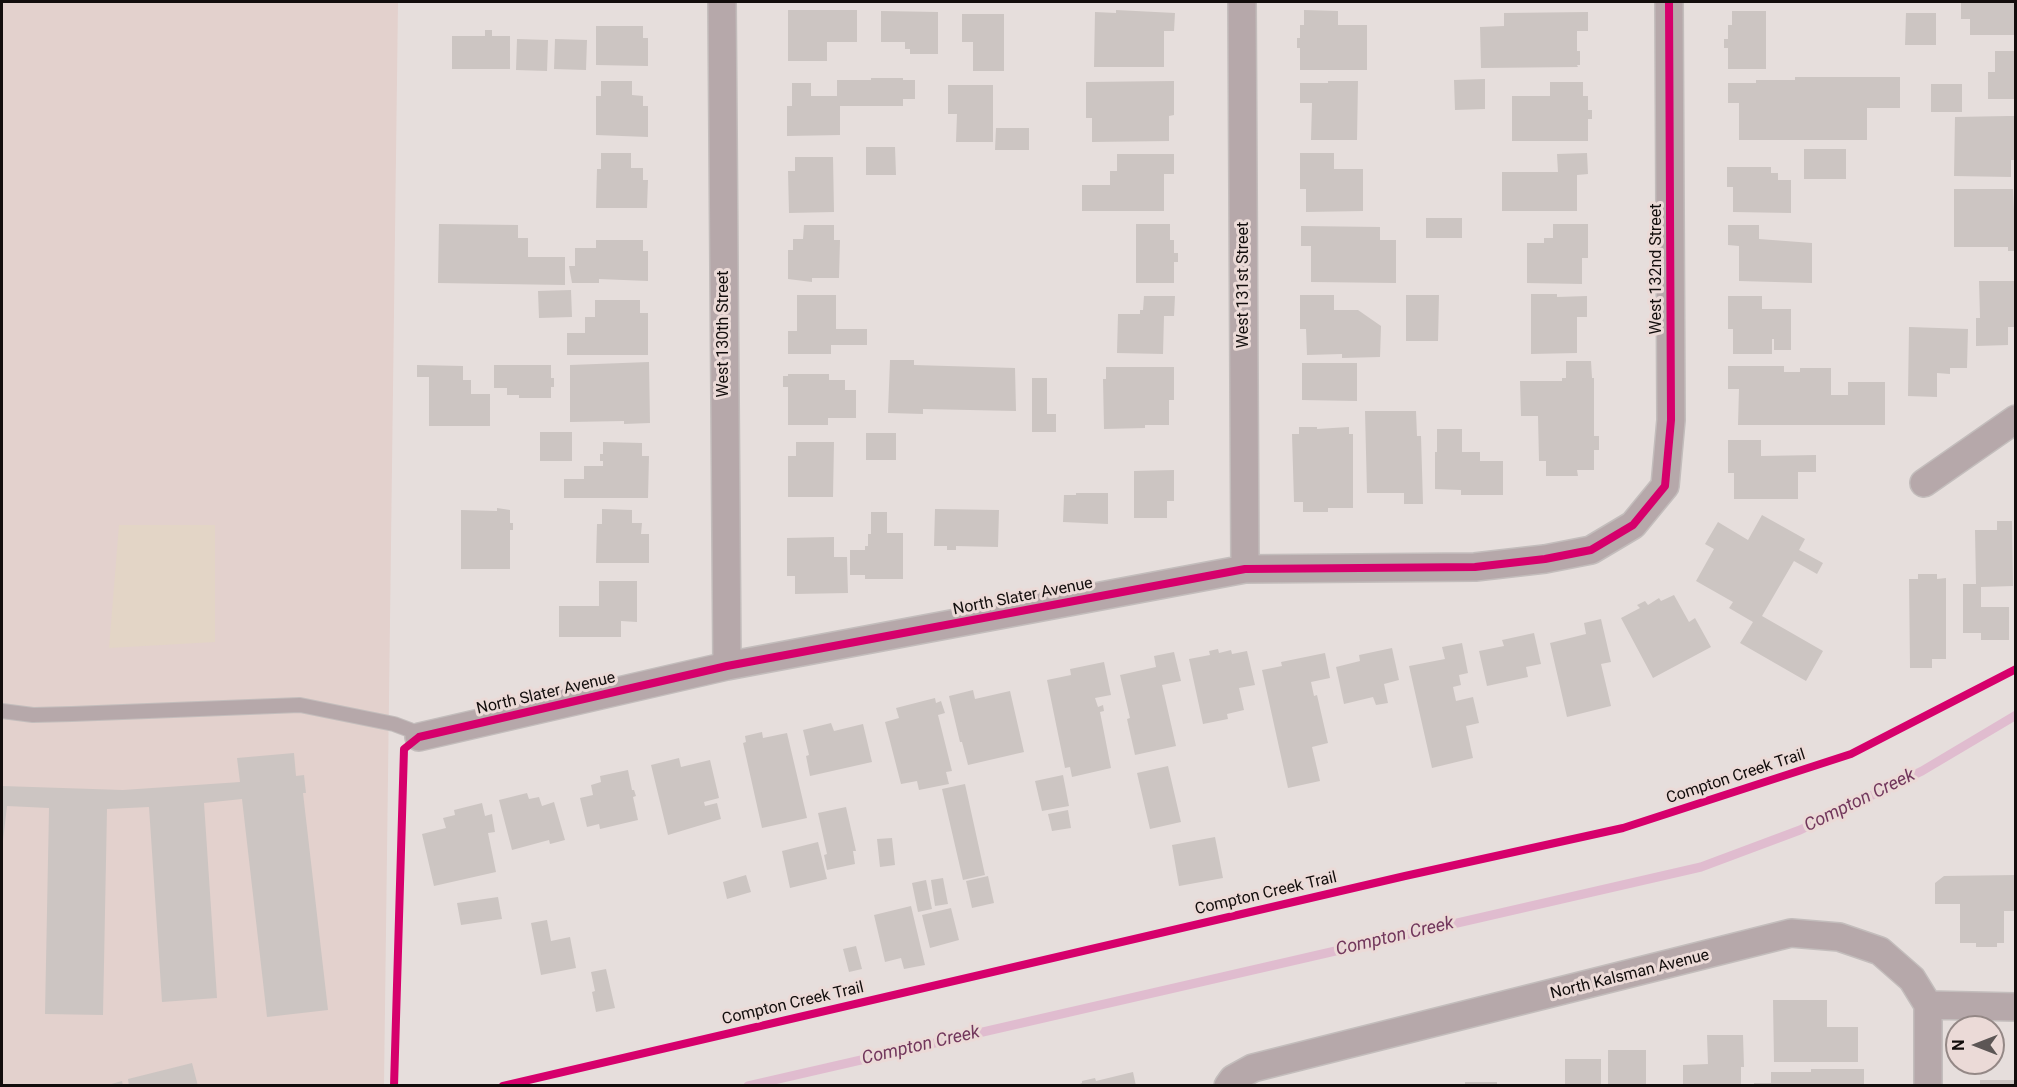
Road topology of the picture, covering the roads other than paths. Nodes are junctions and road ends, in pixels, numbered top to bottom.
1 (722, 2) edge
2 (1242, 2) edge
3 (1670, 2) edge
4 (2016, 419) edge
5 (1924, 483) dead end
6 (1633, 525) joint
7 (1245, 569) junction
8 (727, 666) junction
9 (2, 711) edge
10 (419, 737) joint
11 (1928, 1005) junction
12 (2016, 1007) edge
13 (1228, 1086) edge
14 (1928, 1086) edge

1 - 8 street, West 130th Street
2 - 7 street, West 131st Street
3 - 6 street, West 132nd Street
4 - 5 street
6 - 7 street, North Slater Avenue
7 - 8 street, North Slater Avenue
8 - 10 street, North Slater Avenue
9 - 10 lane
11 - 12 street
11 - 13 street, North Kalsman Avenue
11 - 14 street

